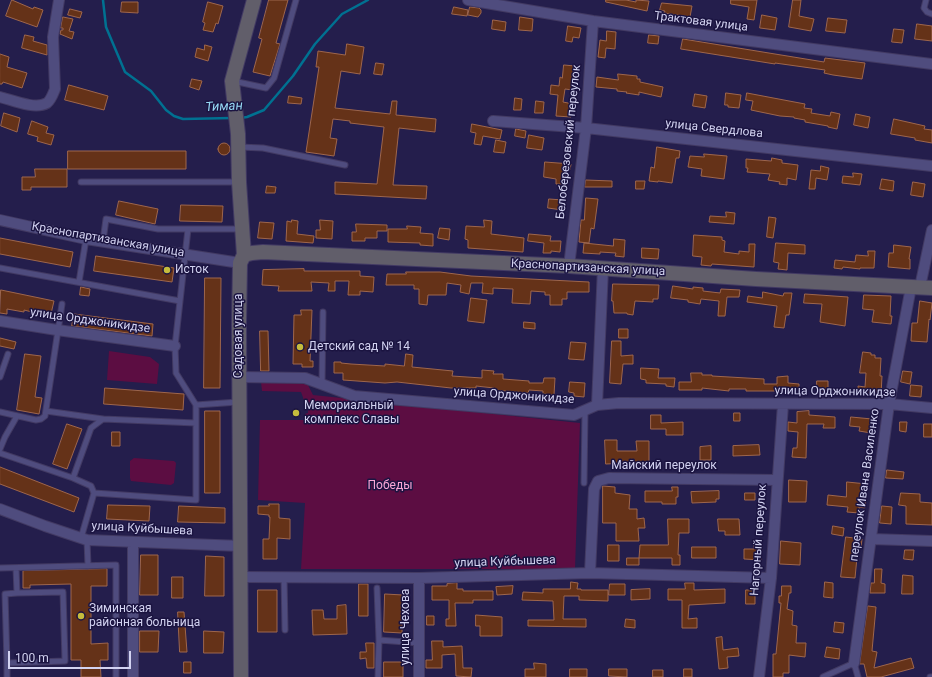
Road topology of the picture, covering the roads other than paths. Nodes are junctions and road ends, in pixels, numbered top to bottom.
1 (59, 0) edge
2 (254, 0) edge
3 (296, 0) edge
4 (468, 0) edge
5 (926, 0) edge
6 (932, 14) edge
7 (593, 21) junction
8 (932, 64) edge
9 (232, 81) junction
10 (0, 97) edge
11 (493, 121) dead end
12 (586, 128) junction
13 (238, 140) junction
14 (345, 165) dead end
15 (932, 166) edge
16 (81, 182) dead end
17 (239, 182) junction
18 (0, 220) edge
19 (188, 229) junction
20 (242, 229) junction
21 (932, 230) edge
22 (86, 239) junction
23 (103, 241) junction
24 (185, 254) junction
25 (242, 259) junction
26 (570, 266) junction
27 (0, 268) edge
28 (603, 268) junction
29 (79, 282) junction
30 (921, 287) edge
31 (180, 301) junction
32 (62, 304) dead end
33 (323, 312) dead end
34 (0, 321) edge
35 (57, 330) junction
36 (176, 346) junction
37 (8, 354) dead end
38 (0, 377) edge
39 (239, 377) junction
40 (322, 385) junction
41 (239, 402) junction
42 (783, 404) junction
43 (889, 404) junction
44 (196, 405) junction
45 (597, 405) junction
46 (932, 408) edge
47 (585, 411) junction
48 (0, 412) edge
49 (46, 412) junction
50 (17, 416) junction
51 (103, 419) junction
52 (196, 423) junction
53 (0, 449) edge
54 (0, 453) edge
55 (73, 478) junction
56 (777, 480) junction
57 (584, 482) dead end
58 (94, 493) junction
59 (0, 508) edge
60 (84, 539) junction
61 (871, 539) junction
62 (932, 541) edge
63 (133, 542) junction
64 (241, 546) junction
65 (88, 566) junction
66 (0, 568) edge
67 (16, 568) junction
68 (590, 573) junction
69 (241, 576) junction
70 (284, 577) junction
71 (420, 578) junction
72 (770, 578) junction
73 (377, 588) dead end
74 (17, 593) junction
75 (285, 630) dead end
76 (379, 640) junction
77 (419, 643) junction
78 (7, 663) junction
79 (854, 664) junction
80 (7, 677) edge
81 (116, 677) edge
82 (133, 677) edge
83 (241, 677) edge
84 (378, 677) edge
85 (419, 677) edge
86 (759, 677) edge
87 (823, 677) edge
88 (858, 677) edge

1 - 10 street
2 - 9 street, Садовая улица
3 - 9 lane
4 - 7 street, Трактовая улица
5 - 6 lane
7 - 8 street, Трактовая улица
7 - 12 street, Белоберезовский переулок
9 - 13 street, Садовая улица
11 - 12 street, улица Свердлова
12 - 15 street, улица Свердлова
12 - 26 street, Белоберезовский переулок
13 - 14 lane
13 - 17 street, Садовая улица
16 - 17 lane
17 - 20 street, Садовая улица
18 - 22 street, Краснопартизанская улица
19 - 20 lane
19 - 23 lane
19 - 24 lane
20 - 25 street, Садовая улица
21 - 30 street, переулок Ивана Василенко
22 - 23 street, Краснопартизанская улица
22 - 29 lane
23 - 24 street, Краснопартизанская улица
24 - 25 street, Краснопартизанская улица
24 - 31 lane
25 - 26 street, Краснопартизанская улица
25 - 39 street, Садовая улица
26 - 28 street, Краснопартизанская улица
27 - 29 lane
28 - 30 street, Краснопартизанская улица
28 - 45 street
29 - 31 lane
30 - 43 street, переулок Ивана Василенко
31 - 36 lane
32 - 35 lane
33 - 40 lane
34 - 35 street, улица Орджоникидзе
35 - 36 street, улица Орджоникидзе
35 - 49 lane
36 - 44 lane
37 - 38 lane
39 - 40 street, улица Орджоникидзе
39 - 41 street, Садовая улица
40 - 47 street, улица Орджоникидзе
41 - 44 lane
41 - 64 street, Садовая улица
42 - 43 street, улица Орджоникидзе
42 - 45 street, улица Орджоникидзе
42 - 56 street, Нагорный переулок
43 - 46 street, улица Орджоникидзе
43 - 61 street, переулок Ивана Василенко
44 - 52 lane
45 - 47 street, улица Орджоникидзе
47 - 57 lane
48 - 50 lane
49 - 50 lane
49 - 51 lane
50 - 53 lane
51 - 52 lane
51 - 55 lane
52 - 58 lane
54 - 55 lane
55 - 58 lane
56 - 68 street, Майский переулок
56 - 72 street, Нагорный переулок
58 - 60 lane
59 - 60 street, улица Куйбышева
60 - 63 street, улица Куйбышева
60 - 65 lane
61 - 62 street
61 - 79 street, переулок Ивана Василенко
63 - 64 street, улица Куйбышева
63 - 82 street
64 - 69 street, Садовая улица
65 - 67 lane
65 - 81 lane
66 - 67 lane
67 - 74 lane
68 - 71 street, улица Куйбышева
68 - 72 street, улица Куйбышева
69 - 70 street, улица Куйбышева
69 - 83 street, Садовая улица
70 - 71 street, улица Куйбышева
70 - 75 lane
71 - 77 street, улица Чехова
72 - 86 street, Нагорный переулок
73 - 76 lane
74 - 78 lane
74 - 78 lane
76 - 77 lane
76 - 84 lane
77 - 85 street, улица Чехова
78 - 80 lane
79 - 87 lane
79 - 88 lane

